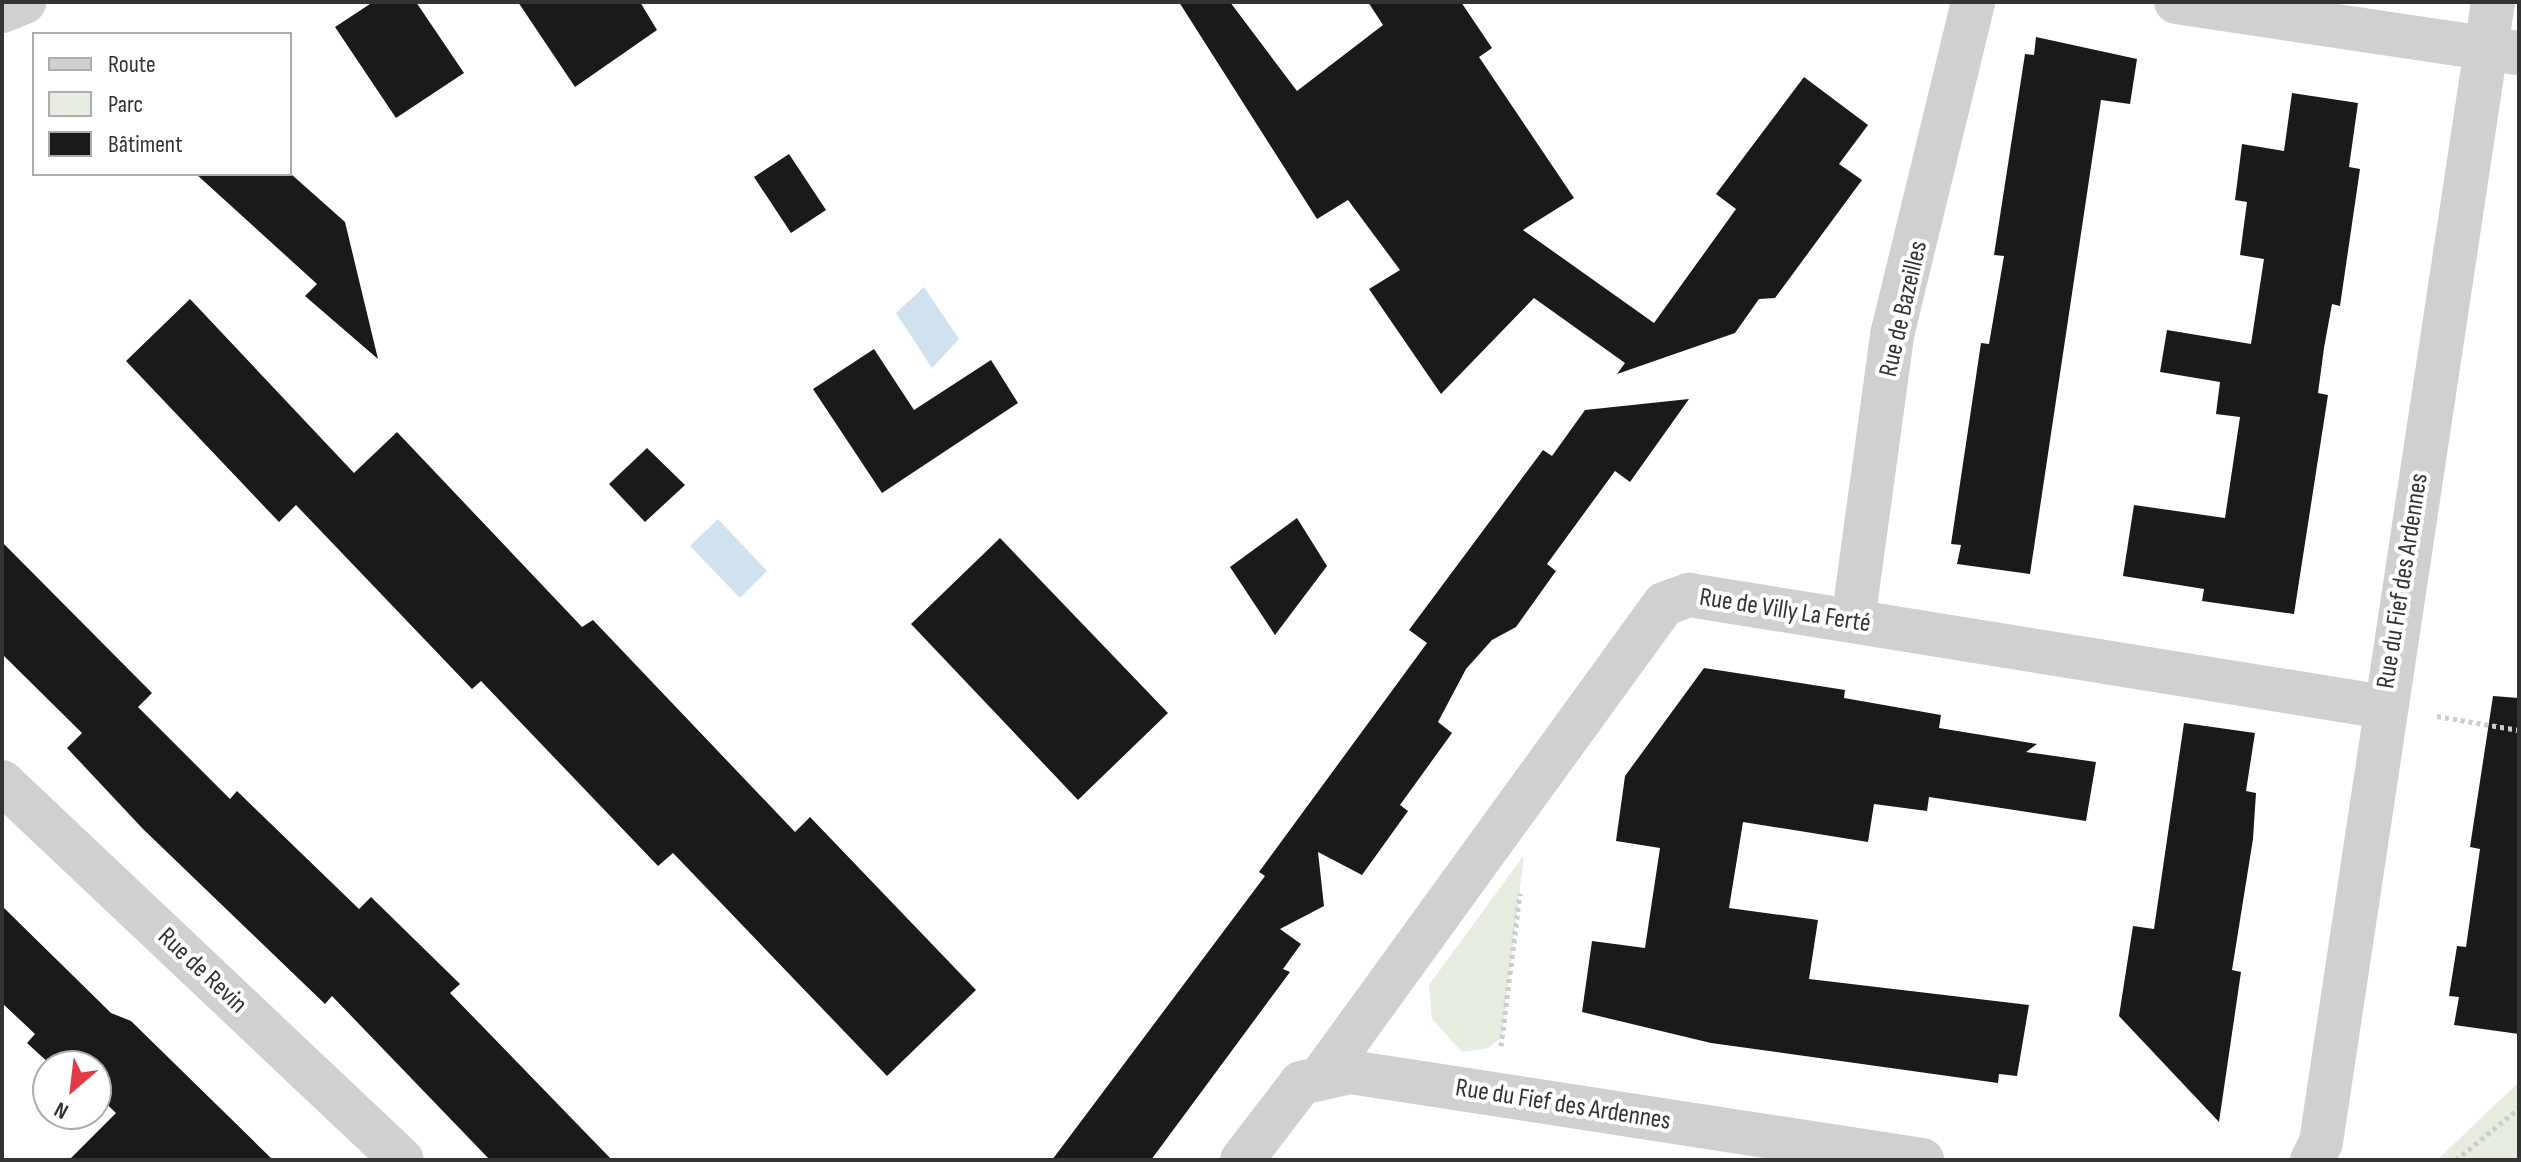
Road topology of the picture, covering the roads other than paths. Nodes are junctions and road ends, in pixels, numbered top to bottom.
1 (24, 2) edge
2 (1973, 2) edge
3 (2176, 2) edge
4 (2493, 2) edge
5 (2, 11) edge
6 (2502, 50) edge
7 (1853, 621) junction
8 (2384, 707) junction
9 (2, 782) edge
10 (1324, 1073) junction
11 (402, 1160) edge
12 (1242, 1160) edge
13 (1922, 1160) edge
14 (2312, 1160) edge

1 - 5 street
2 - 7 street, Rue de Bazeilles
3 - 6 street
4 - 6 street, Rue du Fief des Ardennes
6 - 8 street, Rue du Fief des Ardennes
7 - 8 street, Rue de Villy La Ferté
7 - 10 street, Rue de Villy La Ferté
8 - 14 street, Rue du Fief des Ardennes
9 - 11 street, Rue de Revin
10 - 12 street
10 - 13 street, Rue du Fief des Ardennes

